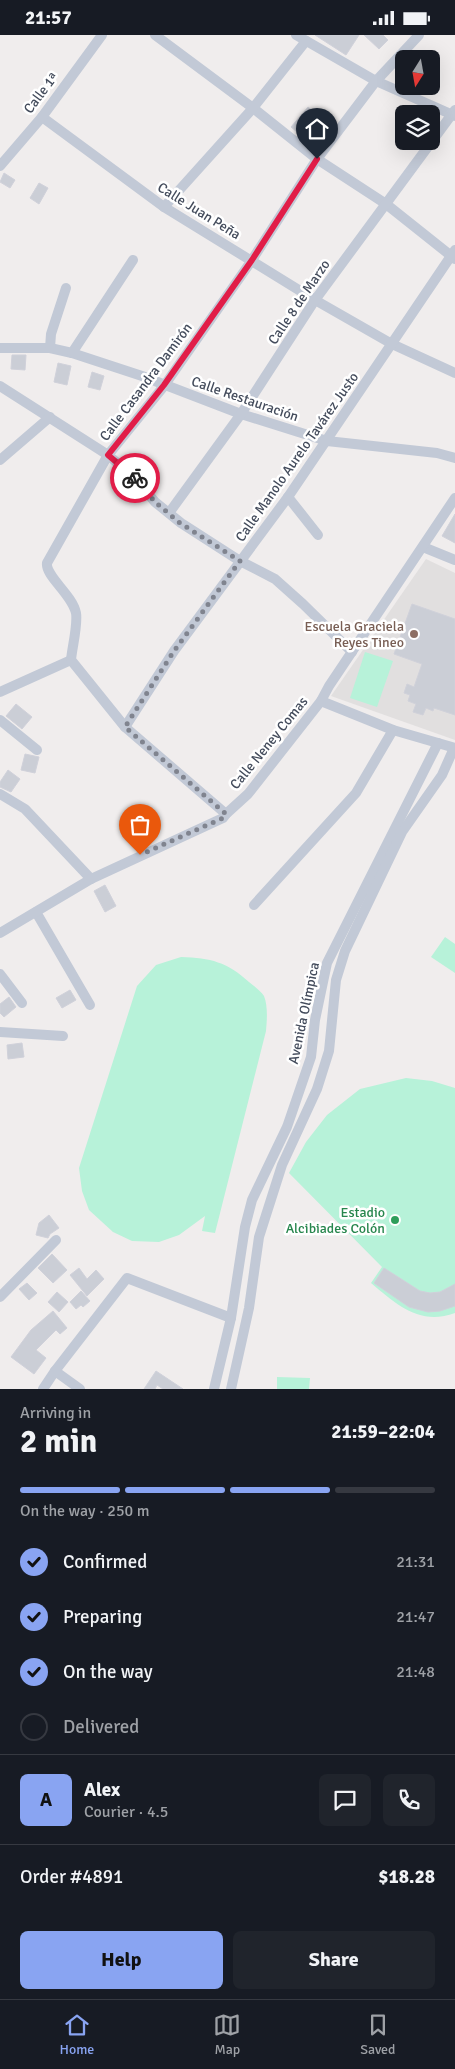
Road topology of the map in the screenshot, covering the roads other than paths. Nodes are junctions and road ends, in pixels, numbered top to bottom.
1 (102, 35) edge
2 (155, 35) edge
3 (296, 35) edge
4 (419, 35) edge
5 (306, 41) junction
6 (376, 81) junction
7 (253, 108) junction
8 (454, 113) edge
9 (42, 117) junction
10 (317, 159) junction
11 (0, 166) edge
12 (386, 204) junction
13 (164, 207) junction
14 (454, 255) edge
15 (133, 260) dead end
16 (252, 260) junction
17 (66, 288) dead end
18 (315, 300) junction
19 (392, 344) junction
20 (50, 348) junction
21 (0, 349) edge
22 (72, 353) junction
23 (455, 373) edge
24 (164, 385) junction
25 (0, 386) edge
26 (241, 414) junction
27 (50, 417) junction
28 (327, 441) junction
29 (108, 455) junction
30 (455, 457) edge
31 (0, 460) edge
32 (288, 497) junction
33 (455, 498) edge
34 (169, 513) junction
35 (318, 535) dead end
36 (423, 547) junction
37 (455, 560) edge
38 (240, 561) junction
39 (352, 652) junction
40 (71, 660) junction
41 (0, 692) edge
42 (321, 701) junction
43 (0, 720) edge
44 (125, 727) junction
45 (393, 730) junction
46 (438, 743) junction
47 (454, 748) edge
48 (37, 749) dead end
49 (0, 794) edge
50 (226, 814) junction
51 (91, 879) junction
52 (254, 905) dead end
53 (36, 912) junction
54 (0, 933) edge
55 (0, 974) edge
56 (22, 1003) dead end
57 (90, 1005) dead end
58 (0, 1032) edge
59 (63, 1036) dead end
60 (56, 1240) dead end
61 (0, 1297) edge
62 (231, 1317) junction
63 (55, 1371) junction
64 (43, 1389) edge
65 (80, 1389) edge
66 (214, 1389) edge
67 (232, 1389) edge

1 - 9 street, Calle 1ª
2 - 7 street
3 - 5 street
4 - 6 street, Calle Casandra Damirón
5 - 6 street
5 - 7 street
6 - 8 street
6 - 10 street, Calle Casandra Damirón
7 - 10 street
7 - 13 street
8 - 12 street, Calle 8 de Marzo
9 - 11 street, Calle 1ª
9 - 13 street, Calle Juan Peña
10 - 12 street
10 - 16 street, Calle Casandra Damirón
12 - 14 street
12 - 18 street, Calle 8 de Marzo
13 - 16 street, Calle Juan Peña
14 - 19 street, Calle Manolo Aurelo Tavárez Justo
15 - 22 street
16 - 18 street, Calle Juan Peña
16 - 24 street, Calle Casandra Damirón
17 - 20 street
18 - 19 street, Calle Juan Peña
18 - 26 street, Calle 8 de Marzo
19 - 23 street, Calle Juan Peña
19 - 28 street, Calle Manolo Aurelo Tavárez Justo
20 - 21 street, Calle Restauración
20 - 22 street, Calle Restauración
22 - 24 street, Calle Restauración
24 - 26 street, Calle Restauración
24 - 29 street, Calle Casandra Damirón
25 - 27 street
26 - 28 street, Calle Restauración
26 - 34 street, Calle 8 de Marzo
27 - 29 street
27 - 31 street
28 - 30 street, Calle Restauración
28 - 32 street, Calle Manolo Aurelo Tavárez Justo
29 - 34 street
29 - 40 street, Calle Casandra Damirón
32 - 35 street
32 - 38 street, Calle Manolo Aurelo Tavárez Justo
33 - 36 street, Calle Neney Comas
34 - 38 street
36 - 37 street
36 - 39 street, Calle Neney Comas
38 - 39 street
38 - 44 street, Calle Manolo Aurelo Tavárez Justo
39 - 42 street, Calle Neney Comas
40 - 41 street
40 - 44 street
42 - 45 street
42 - 50 street, Calle Neney Comas
43 - 48 street
44 - 50 street
45 - 46 street
45 - 52 street
46 - 47 street
46 - 62 street, Avenida Olímpica
47 - 67 street
49 - 51 street
50 - 51 street, Calle Neney Comas
51 - 53 street, Calle Neney Comas
53 - 54 street, Calle Neney Comas
53 - 57 street
55 - 56 street
58 - 59 street
60 - 61 street
62 - 63 street
62 - 66 street, Avenida Olímpica
63 - 64 street
63 - 65 street

